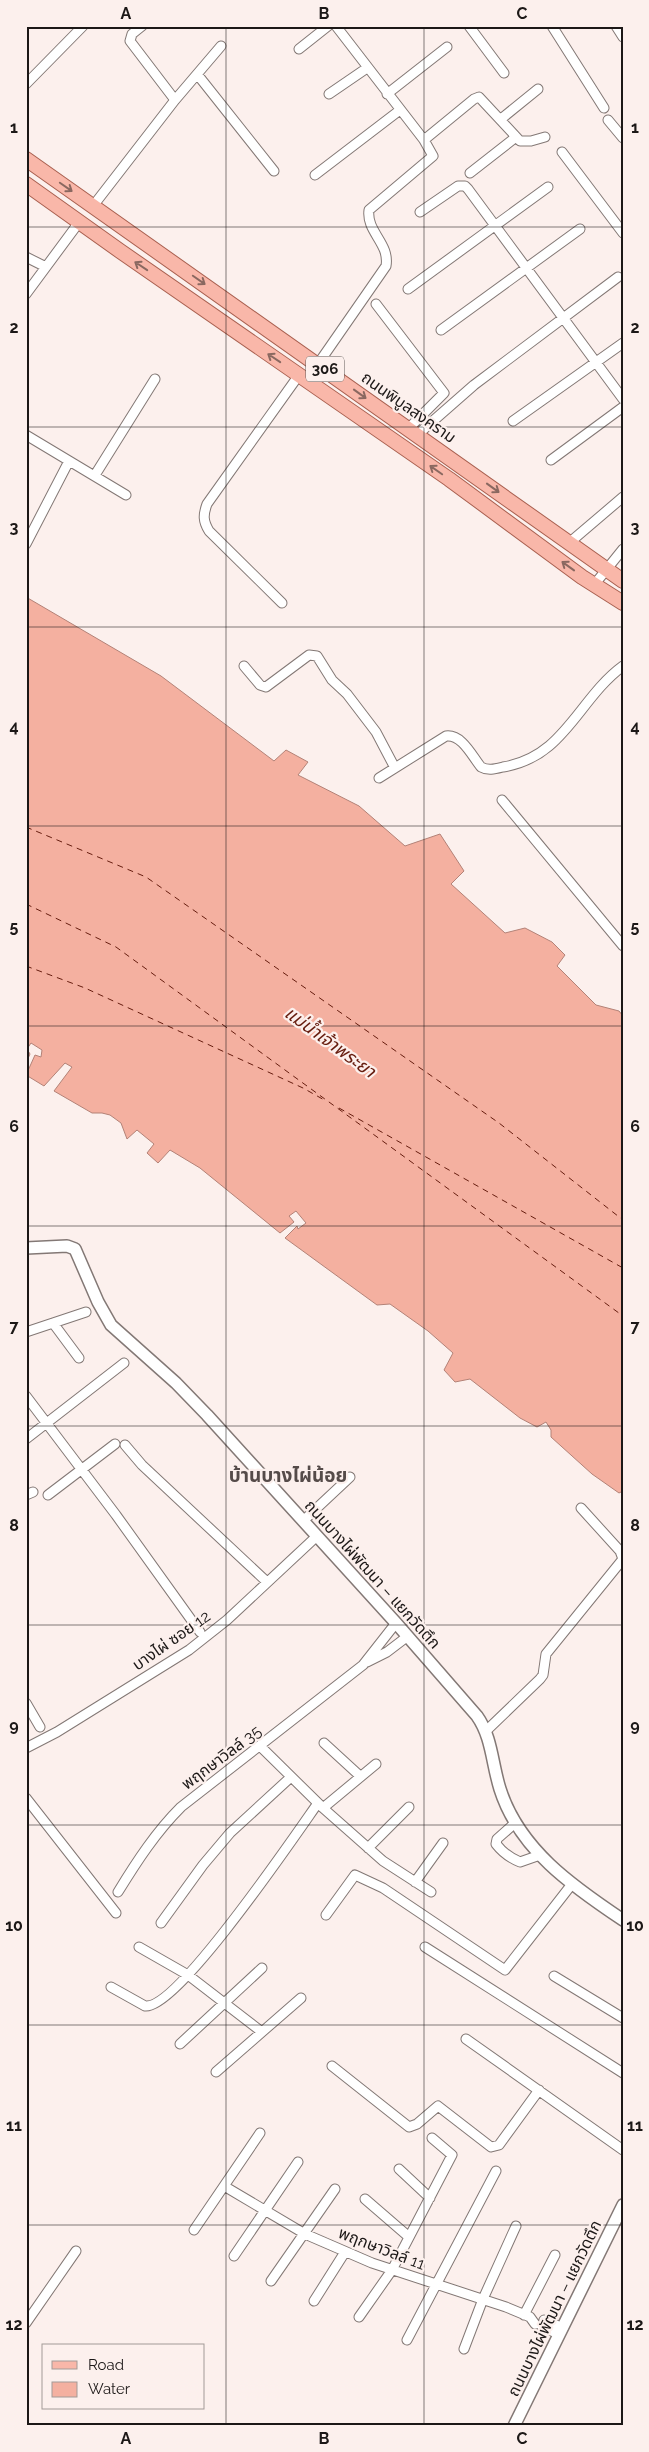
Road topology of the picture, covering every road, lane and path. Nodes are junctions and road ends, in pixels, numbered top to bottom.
1 (84, 26) edge
2 (142, 26) edge
3 (328, 26) edge
4 (336, 26) edge
5 (469, 26) edge
6 (552, 26) edge
7 (616, 26) edge
8 (623, 37) edge
9 (221, 46) dead end
10 (448, 47) dead end
11 (299, 49) dead end
12 (367, 68) junction
13 (504, 73) dead end
14 (197, 74) junction
15 (26, 84) edge
16 (538, 89) dead end
17 (329, 94) dead end
18 (387, 94) junction
19 (175, 100) junction
20 (604, 108) dead end
21 (400, 110) junction
22 (500, 119) junction
23 (608, 120) dead end
24 (516, 137) junction
25 (545, 137) dead end
26 (623, 138) edge
27 (424, 140) junction
28 (562, 152) dead end
29 (26, 159) edge
30 (274, 171) dead end
31 (470, 173) dead end
32 (315, 175) dead end
33 (26, 184) edge
34 (548, 187) dead end
35 (93, 206) junction
36 (420, 212) dead end
37 (80, 221) junction
38 (495, 225) junction
39 (580, 229) dead end
40 (623, 233) edge
41 (26, 257) edge
42 (46, 267) junction
43 (526, 268) junction
44 (618, 277) dead end
45 (408, 290) dead end
46 (26, 294) edge
47 (376, 304) dead end
48 (563, 318) junction
49 (441, 330) dead end
50 (623, 342) edge
51 (597, 362) junction
52 (318, 364) junction
53 (299, 375) junction
54 (155, 379) dead end
55 (623, 398) edge
56 (623, 407) edge
57 (513, 420) dead end
58 (412, 432) junction
59 (26, 435) edge
60 (551, 460) dead end
61 (69, 461) junction
62 (95, 475) junction
63 (126, 495) dead end
64 (623, 497) edge
65 (569, 543) junction
66 (26, 544) edge
67 (623, 549) edge
68 (607, 570) junction
69 (623, 581) edge
70 (594, 585) junction
71 (282, 603) dead end
72 (623, 603) edge
73 (244, 666) dead end
74 (623, 666) edge
75 (395, 768) junction
76 (380, 778) dead end
77 (502, 800) dead end
78 (623, 946) edge
79 (26, 1248) edge
80 (86, 1312) dead end
81 (53, 1323) junction
82 (26, 1332) edge
83 (79, 1358) dead end
84 (124, 1363) dead end
85 (26, 1396) edge
86 (47, 1424) junction
87 (26, 1439) edge
88 (114, 1444) dead end
89 (125, 1445) dead end
90 (82, 1469) junction
91 (350, 1477) dead end
92 (48, 1495) dead end
93 (581, 1508) dead end
94 (303, 1520) junction
95 (317, 1536) junction
96 (268, 1582) junction
97 (396, 1623) junction
98 (200, 1632) dead end
99 (408, 1636) junction
100 (363, 1665) junction
101 (26, 1703) edge
102 (40, 1727) dead end
103 (486, 1731) junction
104 (324, 1743) dead end
105 (260, 1746) junction
106 (26, 1748) edge
107 (376, 1764) dead end
108 (291, 1776) junction
109 (360, 1776) junction
110 (26, 1798) edge
111 (320, 1806) junction
112 (409, 1807) dead end
113 (514, 1824) junction
114 (443, 1843) dead end
115 (368, 1848) junction
116 (540, 1855) junction
117 (414, 1882) junction
118 (572, 1884) junction
119 (118, 1892) dead end
120 (431, 1892) dead end
121 (116, 1913) dead end
122 (326, 1915) dead end
123 (623, 1920) edge
124 (161, 1923) dead end
125 (139, 1947) dead end
126 (425, 1947) dead end
127 (262, 1968) dead end
128 (188, 1975) junction
129 (554, 1976) dead end
130 (111, 1987) dead end
131 (301, 1998) dead end
132 (224, 2003) junction
133 (623, 2018) edge
134 (262, 2032) junction
135 (466, 2039) dead end
136 (180, 2044) dead end
137 (332, 2066) dead end
138 (216, 2072) dead end
139 (623, 2073) edge
140 (539, 2090) junction
141 (260, 2133) dead end
142 (432, 2138) dead end
143 (623, 2150) edge
144 (298, 2162) dead end
145 (399, 2169) dead end
146 (496, 2171) dead end
147 (224, 2186) junction
148 (335, 2189) dead end
149 (430, 2198) junction
150 (365, 2199) dead end
151 (623, 2205) edge
152 (264, 2211) junction
153 (516, 2226) dead end
154 (194, 2230) dead end
155 (305, 2234) junction
156 (409, 2236) junction
157 (76, 2251) dead end
158 (345, 2252) junction
159 (555, 2255) dead end
160 (234, 2256) dead end
161 (392, 2270) junction
162 (271, 2281) dead end
163 (436, 2284) junction
164 (483, 2298) junction
165 (314, 2301) dead end
166 (359, 2317) dead end
167 (535, 2320) junction
168 (26, 2323) edge
169 (561, 2331) junction
170 (407, 2340) dead end
171 (464, 2349) dead end
172 (514, 2426) edge

1 - 15 street
2 - 19 street
3 - 11 street
4 - 12 street
5 - 13 street
6 - 20 street
7 - 8 street
9 - 14 street
10 - 18 street
12 - 17 street
12 - 18 street
14 - 19 street
14 - 30 street
16 - 22 street
18 - 21 street
19 - 35 street
21 - 27 street
21 - 32 street
22 - 24 street
22 - 27 street
23 - 26 street
24 - 25 street
24 - 31 street
27 - 52 street
28 - 40 street
29 -> 35 main road, ถนนพิบูลสงคราม / 306
33 - 37 main road, 306
34 - 38 street
35 - 37 main road
35 -> 52 main road, ถนนพิบูลสงคราม / 306
36 - 38 street
37 - 42 street
53 -> 37 main road, 306
38 - 43 street
38 - 45 street
39 - 43 street
41 - 42 street
42 - 46 street
43 - 48 street
43 - 49 street
44 - 48 street
47 - 58 street
48 - 51 street
48 - 58 street
50 - 51 street
51 - 55 street
51 - 57 street
52 -> 58 main road, ถนนพิบูลสงคราม / 306
70 -> 53 main road, 306
53 - 71 street
54 - 62 street
56 - 60 street
58 -> 65 main road, ถนนพิบูลสงคราม / 306
59 - 61 street
61 - 62 street
61 - 66 street
62 - 63 street
64 - 65 street
65 - 68 main road, ถนนพิบูลสงคราม / 306
67 - 68 street
68 - 69 main road, ถนนพิบูลสงคราม / 306
68 - 70 street
70 - 72 main road, 306
73 - 75 street
74 - 75 street
75 - 76 street
77 - 78 street
79 - 94 street, ถนนบางไผ่พัฒนา – แยกวัดตึก
80 - 81 street
81 - 82 street
81 - 83 street
84 - 86 street
85 - 86 street
86 - 87 street
86 - 90 street
88 - 90 street
89 - 96 street
90 - 92 street
90 - 98 street
91 - 94 street
93 - 103 street
94 - 95 street, ถนนบางไผ่พัฒนา – แยกวัดตึก
95 - 96 street, บางไผ่ ซอย 12
95 - 97 street, ถนนบางไผ่พัฒนา – แยกวัดตึก
96 - 106 street, บางไผ่ ซอย 12
97 - 99 street, ถนนบางไผ่พัฒนา – แยกวัดตึก
97 - 100 street, พฤกษาวิลล์ 35
99 - 100 street, พฤกษาวิลล์ 35
99 - 103 street, ถนนบางไผ่พัฒนา – แยกวัดตึก
100 - 105 street, พฤกษาวิลล์ 35
101 - 102 street
103 - 113 street, ถนนบางไผ่พัฒนา – แยกวัดตึก
104 - 109 street
105 - 108 street
105 - 119 street, พฤกษาวิลล์ 35
107 - 109 street
108 - 111 street
108 - 124 street
109 - 111 street
110 - 121 street
111 - 115 street
111 - 128 street
112 - 115 street
113 - 116 street, ถนนบางไผ่พัฒนา – แยกวัดตึก
113 - 116 street
114 - 117 street
115 - 117 street
116 - 118 street, ถนนบางไผ่พัฒนา – แยกวัดตึก
117 - 120 street
118 - 122 street
118 - 123 street, ถนนบางไผ่พัฒนา – แยกวัดตึก
125 - 128 street
126 - 139 street
127 - 132 street
128 - 130 street
128 - 132 street
129 - 133 street
131 - 134 street
132 - 134 street
132 - 136 street
134 - 138 street
135 - 140 street
137 - 140 street
140 - 143 street
141 - 147 street
142 - 149 street
144 - 152 street
145 - 149 street
146 - 163 street
147 - 152 street, พฤกษาวิลล์ 11
147 - 154 street
148 - 155 street
149 - 156 street
150 - 156 street
151 - 169 street, ถนนบางไผ่พัฒนา – แยกวัดตึก
152 - 155 street, พฤกษาวิลล์ 11
152 - 160 street
153 - 164 street
155 - 158 street, พฤกษาวิลล์ 11
155 - 162 street
156 - 161 street
157 - 168 street
158 - 161 street, พฤกษาวิลล์ 11
158 - 165 street
159 - 167 street
161 - 163 street, พฤกษาวิลล์ 11
161 - 166 street
163 - 164 street, พฤกษาวิลล์ 11
163 - 170 street
164 - 167 street, พฤกษาวิลล์ 11
164 - 171 street
167 - 169 street, พฤกษาวิลล์ 11
169 - 172 street, ถนนบางไผ่พัฒนา – แยกวัดตึก

